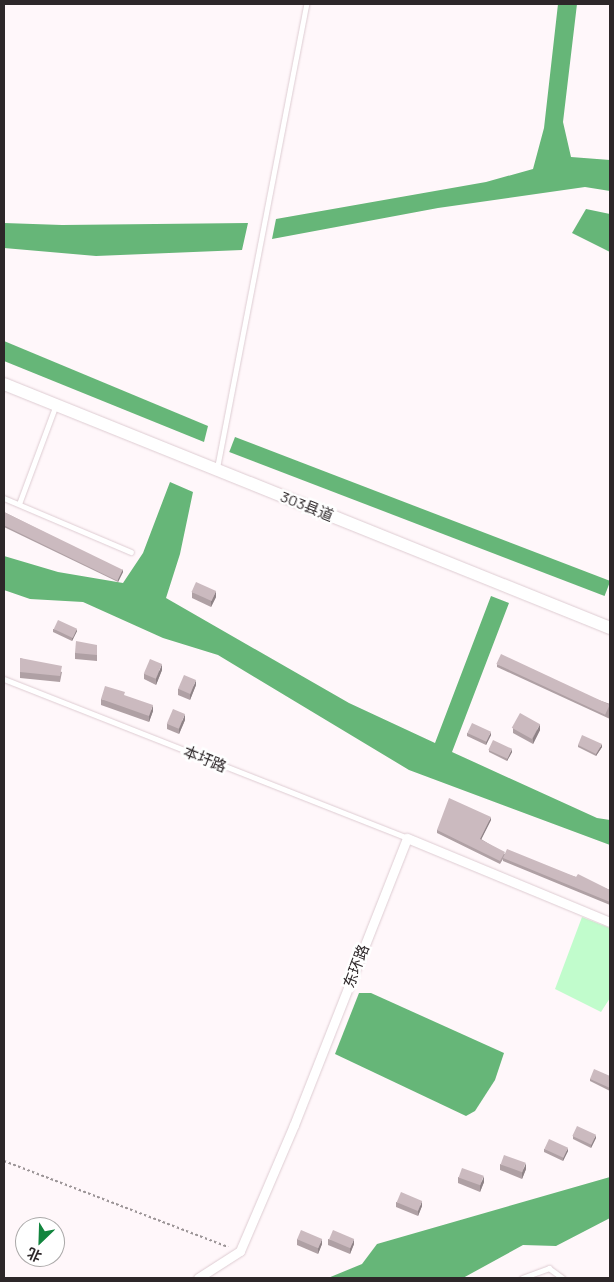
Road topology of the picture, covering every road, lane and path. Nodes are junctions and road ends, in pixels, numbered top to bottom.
1 (306, 4) edge
2 (4, 384) edge
3 (56, 405) junction
4 (217, 470) junction
5 (4, 498) edge
6 (19, 504) junction
7 (131, 552) dead end
8 (610, 628) edge
9 (4, 679) edge
10 (407, 838) junction
11 (610, 922) edge
12 (4, 1161) edge
13 (240, 1251) junction
14 (198, 1278) edge
15 (522, 1278) edge
16 (562, 1278) edge

1 - 4 lane
2 - 3 main road, 303县道
3 - 4 main road, 303县道
3 - 6 lane
4 - 8 main road, 303县道
5 - 6 lane
6 - 7 lane
9 - 10 lane, 本圩路
10 - 11 street
10 - 13 street, 东环路
12 - 13 path
13 - 14 street
15 - 16 lane

